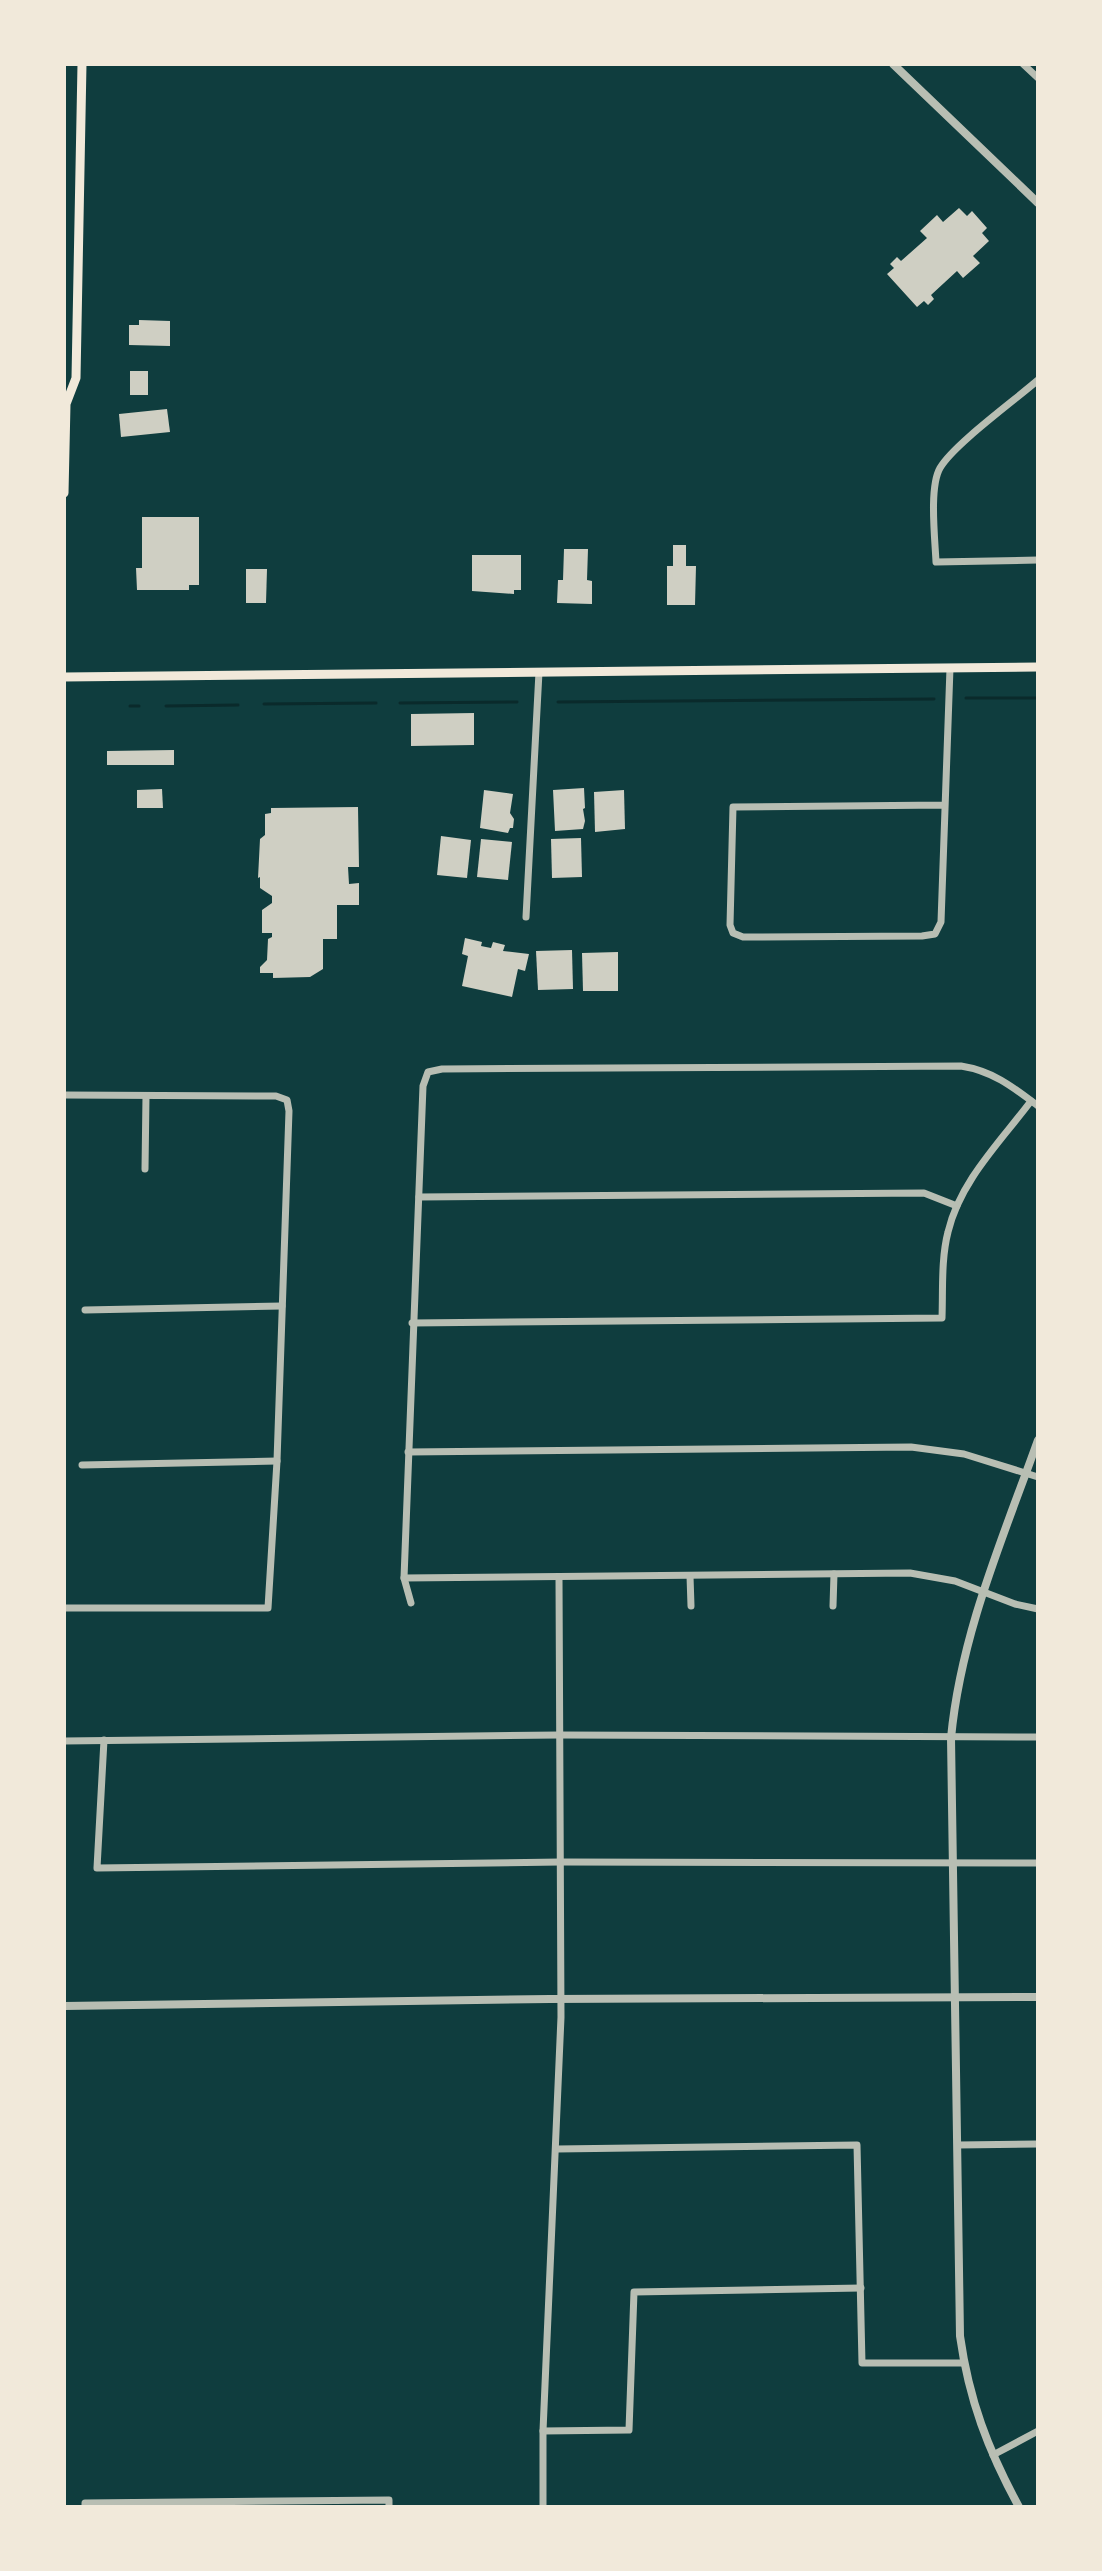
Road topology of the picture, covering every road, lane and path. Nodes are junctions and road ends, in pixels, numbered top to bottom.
1 (82, 64) edge
2 (893, 64) edge
3 (1023, 64) edge
4 (1038, 78) edge
5 (1038, 203) edge
6 (1038, 380) edge
7 (65, 402) edge
8 (64, 493) edge
9 (1038, 560) edge
10 (1038, 667) edge
11 (950, 668) junction
12 (539, 672) junction
13 (64, 677) edge
14 (945, 805) junction
15 (526, 917) dead end
16 (64, 1095) edge
17 (146, 1096) junction
18 (1034, 1104) edge
19 (145, 1169) dead end
20 (419, 1197) junction
21 (957, 1206) junction
22 (282, 1306) junction
23 (85, 1310) dead end
24 (412, 1323) junction
25 (1038, 1440) edge
26 (408, 1452) junction
27 (277, 1461) junction
28 (82, 1465) dead end
29 (1026, 1474) junction
30 (1038, 1477) edge
31 (834, 1574) junction
32 (690, 1576) junction
33 (404, 1578) junction
34 (559, 1578) junction
35 (982, 1592) junction
36 (411, 1603) dead end
37 (691, 1606) dead end
38 (833, 1606) dead end
39 (64, 1608) edge
40 (1038, 1609) edge
41 (559, 1735) junction
42 (1038, 1737) edge
43 (951, 1738) junction
44 (104, 1740) junction
45 (64, 1741) edge
46 (560, 1862) junction
47 (1038, 1863) edge
48 (953, 1864) junction
49 (1038, 1997) edge
50 (955, 1998) junction
51 (561, 1999) junction
52 (64, 2006) edge
53 (1038, 2144) edge
54 (958, 2145) junction
55 (557, 2149) junction
56 (861, 2288) junction
57 (964, 2363) junction
58 (543, 2431) junction
59 (1038, 2431) edge
60 (993, 2455) junction
61 (389, 2503) edge
62 (85, 2505) edge
63 (543, 2507) edge
64 (1019, 2507) edge

1 - 7 main road
2 - 5 street
3 - 4 street
6 - 9 street
7 - 8 main road
10 - 11 main road
11 - 12 main road
11 - 14 street
12 - 13 main road
12 - 15 street
14 - 14 street
16 - 17 street
17 - 19 street
17 - 22 street
18 - 20 street
18 - 21 street
20 - 21 street
20 - 24 street
21 - 24 street
22 - 23 street
22 - 27 street
24 - 26 street
25 - 29 street
26 - 29 street
26 - 33 street
27 - 28 street
27 - 39 street
29 - 30 street
29 - 35 street
31 - 32 street
31 - 35 street
31 - 38 street
32 - 34 street
32 - 37 street
33 - 34 street
33 - 36 street
34 - 41 street
35 - 40 street
35 - 43 street
41 - 43 street
41 - 44 street
41 - 46 street
42 - 43 street
43 - 48 street
44 - 45 street
44 - 46 street
46 - 48 street
46 - 51 street
47 - 48 street
48 - 50 street
49 - 50 street
50 - 51 street
50 - 54 street
51 - 52 street
51 - 55 street
53 - 54 street
54 - 57 street
55 - 56 street
55 - 58 street
56 - 57 street
56 - 58 street
57 - 60 street
58 - 63 street
59 - 60 street
60 - 64 street
61 - 62 street

